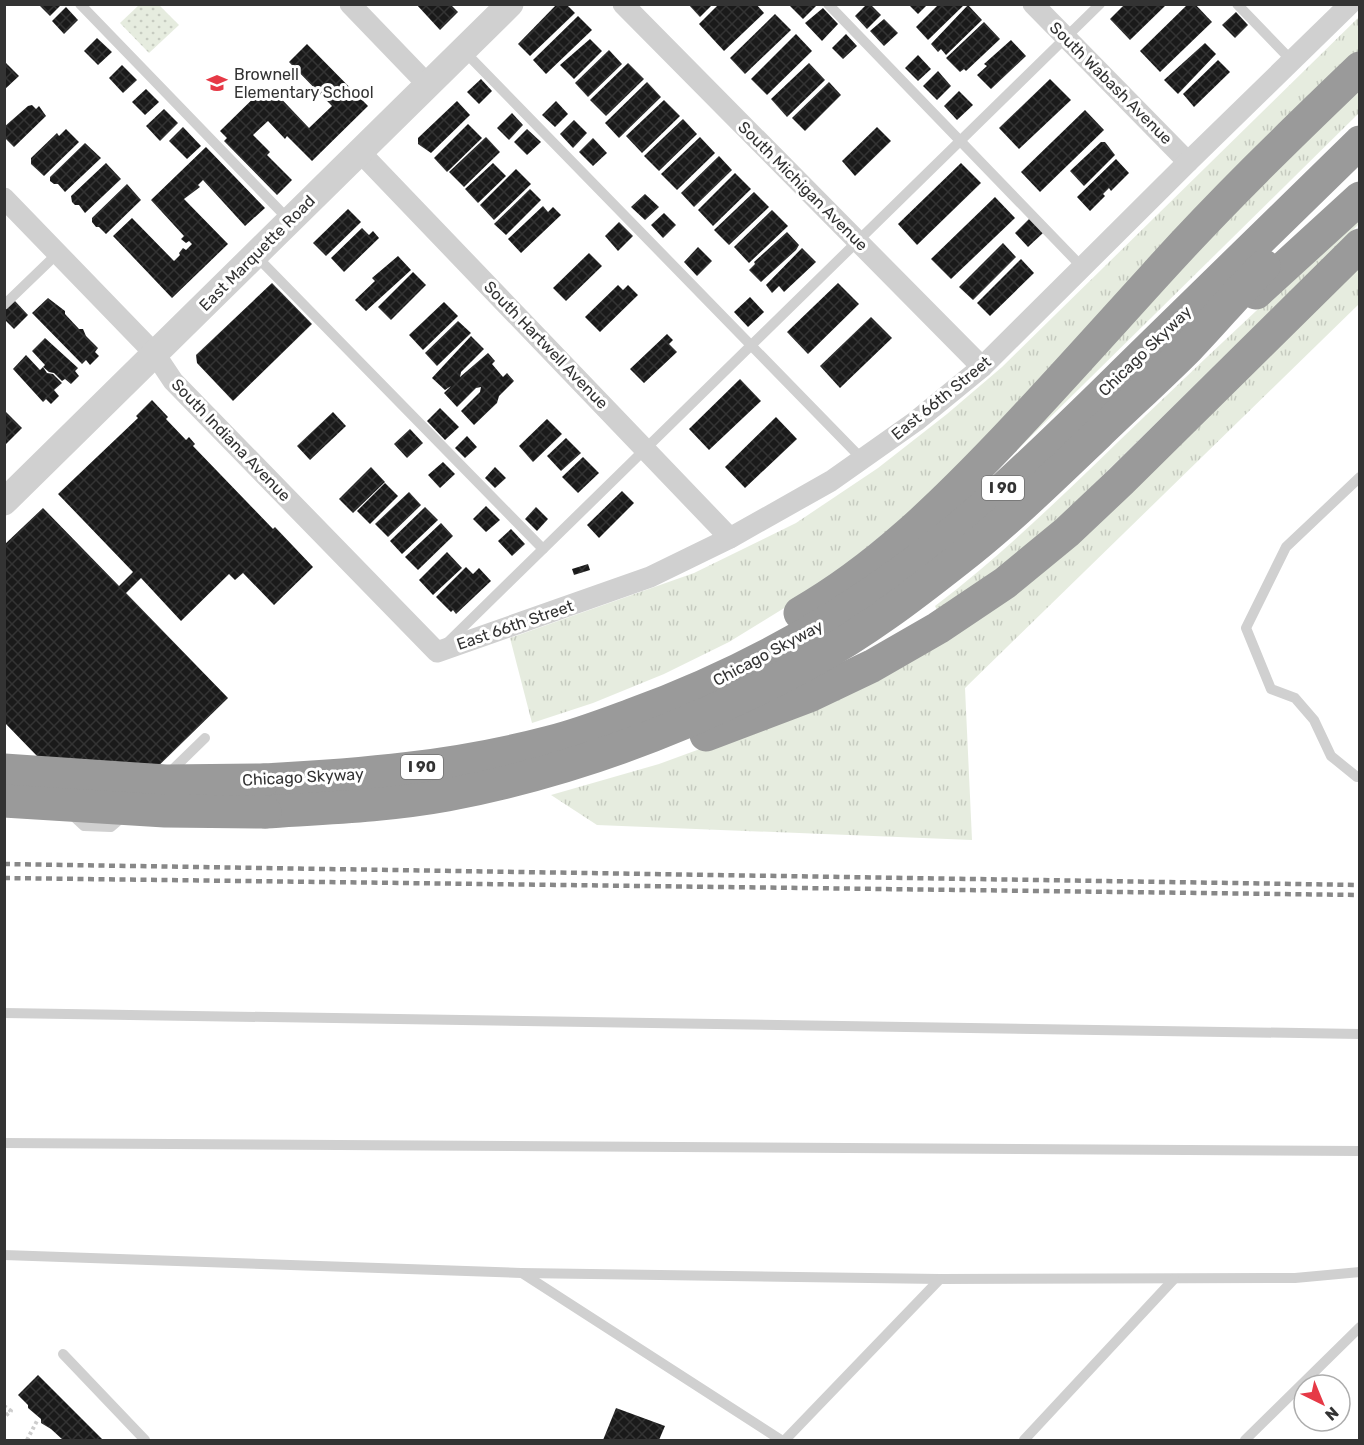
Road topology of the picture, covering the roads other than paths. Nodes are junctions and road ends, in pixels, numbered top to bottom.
1 (81, 4) edge
2 (350, 4) edge
3 (510, 4) edge
4 (623, 4) edge
5 (828, 4) edge
6 (1033, 4) edge
7 (1100, 4) edge
8 (1237, 4) edge
9 (1350, 4) edge
10 (1066, 38) junction
11 (464, 50) junction
12 (1292, 61) junction
13 (1359, 68) edge
14 (428, 85) junction
15 (960, 141) junction
16 (360, 152) junction
17 (1359, 152) edge
18 (1188, 162) junction
19 (4, 198) edge
20 (1359, 198) edge
21 (290, 221) junction
22 (858, 241) junction
23 (1359, 245) edge
24 (58, 253) junction
25 (255, 255) junction
26 (1082, 267) junction
27 (4, 305) edge
28 (751, 346) junction
29 (1189, 347) junction
30 (155, 354) junction
31 (982, 367) junction
32 (646, 449) junction
33 (862, 459) junction
34 (1359, 477) edge
35 (4, 502) edge
36 (730, 538) junction
37 (543, 549) junction
38 (437, 652) junction
39 (577, 735) junction
40 (206, 738) dead end
41 (8, 764) edge
42 (527, 777) junction
43 (1359, 777) edge
44 (36, 781) dead end
45 (52, 796) dead end
46 (264, 796) junction
47 (4, 801) edge
48 (4, 1013) edge
49 (1359, 1034) edge
50 (4, 1143) edge
51 (1359, 1151) edge
52 (4, 1255) edge
53 (1359, 1272) edge
54 (521, 1273) junction
55 (940, 1279) junction
56 (1174, 1279) junction
57 (1359, 1327) edge
58 (63, 1354) dead end
59 (144, 1440) edge
60 (783, 1440) edge
61 (1024, 1440) edge
62 (1245, 1440) edge

1 - 21 lane
2 - 14 street
3 - 11 street, East Marquette Road
4 - 22 street, South Michigan Avenue
5 - 15 lane
6 - 10 street, South Wabash Avenue
7 - 10 lane
8 - 12 lane
9 - 12 street, East 66th Street
10 - 15 lane
10 - 18 street, South Wabash Avenue
11 - 14 street, East Marquette Road
11 - 28 lane
12 - 18 street, East 66th Street
13 - 39 highway
14 - 16 street, East Marquette Road
15 - 22 lane
15 - 26 lane
16 - 21 street, East Marquette Road
16 - 32 street, South Hartwell Avenue
17 - 29 highway, Chicago Skyway / I 90
17 - 39 highway, Chicago Skyway / I 90
18 - 26 street, East 66th Street
19 - 24 street, South Indiana Avenue
20 - 29 highway, Chicago Skyway / I 90
21 - 25 street, East Marquette Road
22 - 28 lane
22 - 31 street, South Michigan Avenue
23 - 42 highway
24 - 27 lane
24 - 30 street, South Indiana Avenue
25 - 30 street, East Marquette Road
25 - 37 lane
26 - 31 street, East 66th Street
28 - 32 lane
28 - 33 lane
29 - 42 highway, Chicago Skyway / I 90
30 - 35 street, East Marquette Road
30 - 38 street, South Indiana Avenue
31 - 33 street, East 66th Street
32 - 36 street, South Hartwell Avenue
32 - 37 lane
33 - 36 street, East 66th Street
34 - 43 lane
36 - 38 street, East 66th Street
37 - 38 lane
39 - 46 highway, Chicago Skyway / I 90
40 - 45 lane
41 - 44 lane
41 - 46 highway, Chicago Skyway / I 90, bridge
42 - 46 highway, Chicago Skyway / I 90
46 - 47 highway, Chicago Skyway / I 90, bridge
48 - 49 lane
50 - 51 lane
52 - 54 lane
53 - 56 lane
54 - 55 lane
54 - 60 lane
55 - 56 lane
55 - 60 lane
56 - 61 lane
57 - 62 lane
58 - 59 lane

